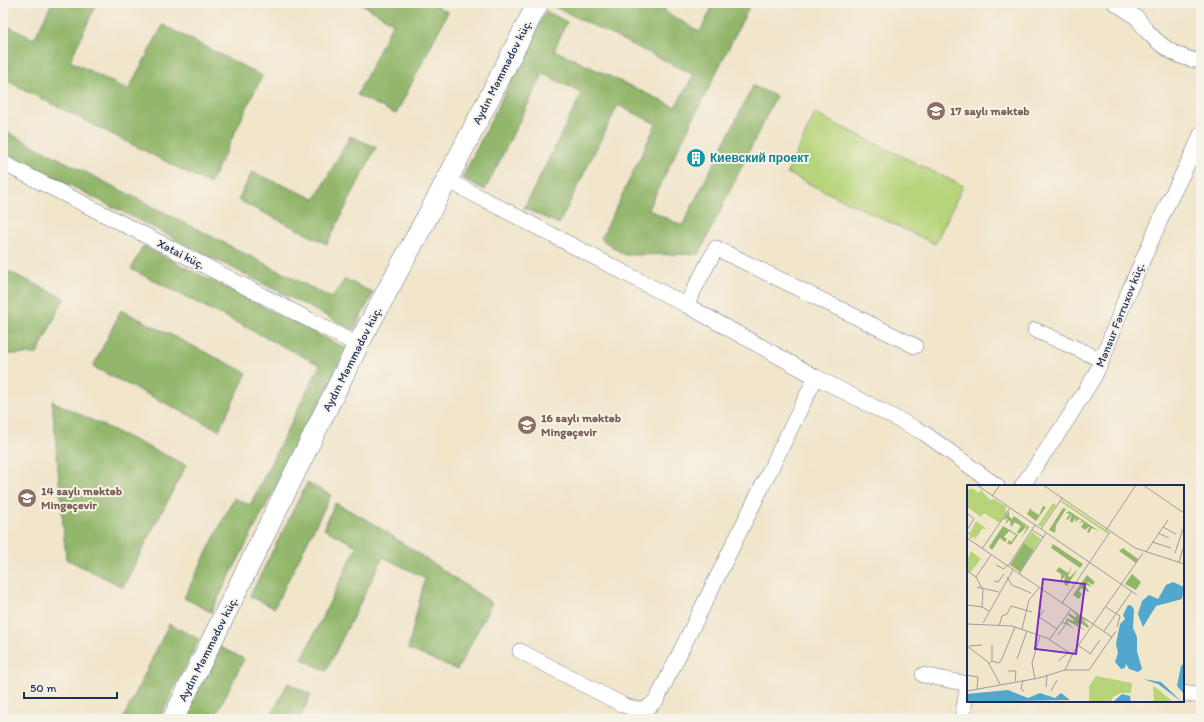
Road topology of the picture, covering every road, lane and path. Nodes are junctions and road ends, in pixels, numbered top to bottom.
1 (538, 3) edge
2 (1115, 3) edge
3 (1201, 61) edge
4 (1201, 134) edge
5 (1198, 154) edge
6 (3, 163) edge
7 (447, 180) junction
8 (686, 305) junction
9 (1035, 330) dead end
10 (358, 345) junction
11 (916, 346) dead end
12 (1102, 360) junction
13 (816, 377) junction
14 (996, 485) edge
15 (1023, 485) edge
16 (520, 651) dead end
17 (923, 675) dead end
18 (967, 684) edge
19 (967, 690) edge
20 (1184, 693) edge
21 (1201, 696) edge
22 (173, 719) edge
23 (962, 719) edge

1 - 7 street, Aydın Məmmədov küç.
2 - 3 street
4 - 5 street, Mənsur Fərruxov küç.
5 - 12 street, Mənsur Fərruxov küç.
6 - 10 street, Xətai küç.
7 - 8 street
7 - 10 street, Aydın Məmmədov küç.
8 - 11 street
8 - 13 street
9 - 12 street
10 - 22 street, Aydın Məmmədov küç.
12 - 15 street, Mənsur Fərruxov küç.
13 - 14 street
13 - 16 street
17 - 18 street
19 - 23 street
20 - 21 street

